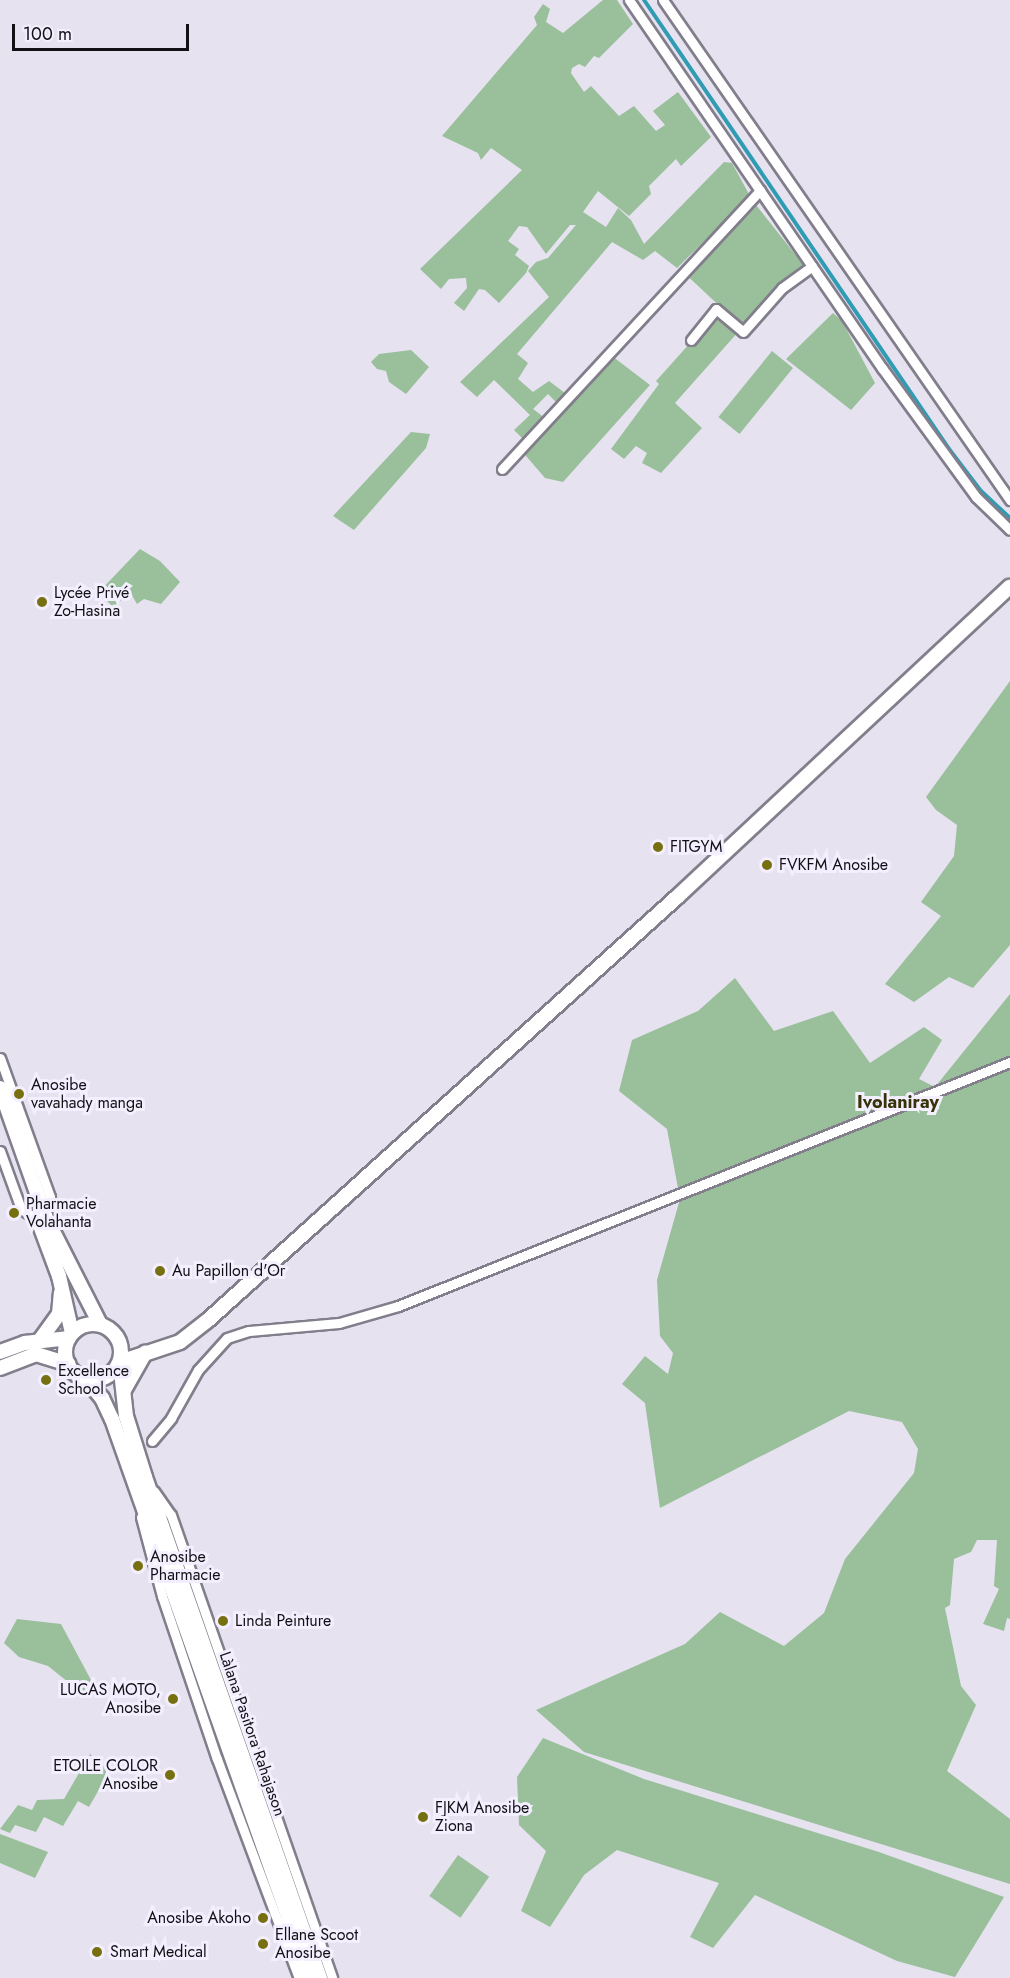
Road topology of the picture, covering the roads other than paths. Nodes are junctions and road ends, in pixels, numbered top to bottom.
1 (629, 0) edge
2 (663, 0) edge
3 (760, 190) junction
4 (812, 266) junction
5 (690, 340) dead end
6 (502, 469) dead end
7 (1010, 500) edge
8 (1010, 530) edge
9 (1010, 587) edge
10 (0, 1058) edge
11 (1010, 1062) edge
12 (0, 1088) edge
13 (0, 1116) edge
14 (0, 1151) edge
15 (41, 1218) junction
16 (59, 1276) junction
17 (100, 1324) junction
18 (70, 1336) junction
19 (40, 1340) junction
20 (0, 1352) edge
21 (145, 1353) junction
22 (120, 1362) junction
23 (68, 1364) junction
24 (0, 1368) edge
25 (86, 1379) junction
26 (122, 1395) junction
27 (152, 1441) dead end
28 (140, 1481) junction
29 (299, 1978) edge
30 (310, 1978) edge
31 (320, 1978) edge
32 (332, 1978) edge

1 - 3 street
2 - 7 street
3 - 4 street
3 - 6 street
4 - 5 street
4 - 8 street
9 - 21 main road
10 - 15 street
11 - 27 street
12 - 15 main road
13 - 15 main road
14 - 15 street
15 - 16 main road
15 - 17 main road
16 - 18 main road
16 - 19 main road
17 - 18 main road
17 - 22 main road
18 - 19 main road
18 - 23 main road
19 - 20 main road
21 - 22 main road
21 - 26 main road
22 - 25 main road
22 - 26 main road, Làlana Pasitora Rahajason
23 - 24 main road
23 - 25 main road
25 - 28 main road, Làlana Pasitora Rahajason
26 - 28 main road, Làlana Pasitora Rahajason
28 - 29 street
28 - 30 main road, Làlana Pasitora Rahajason
28 - 31 main road, Làlana Pasitora Rahajason
28 - 32 street

